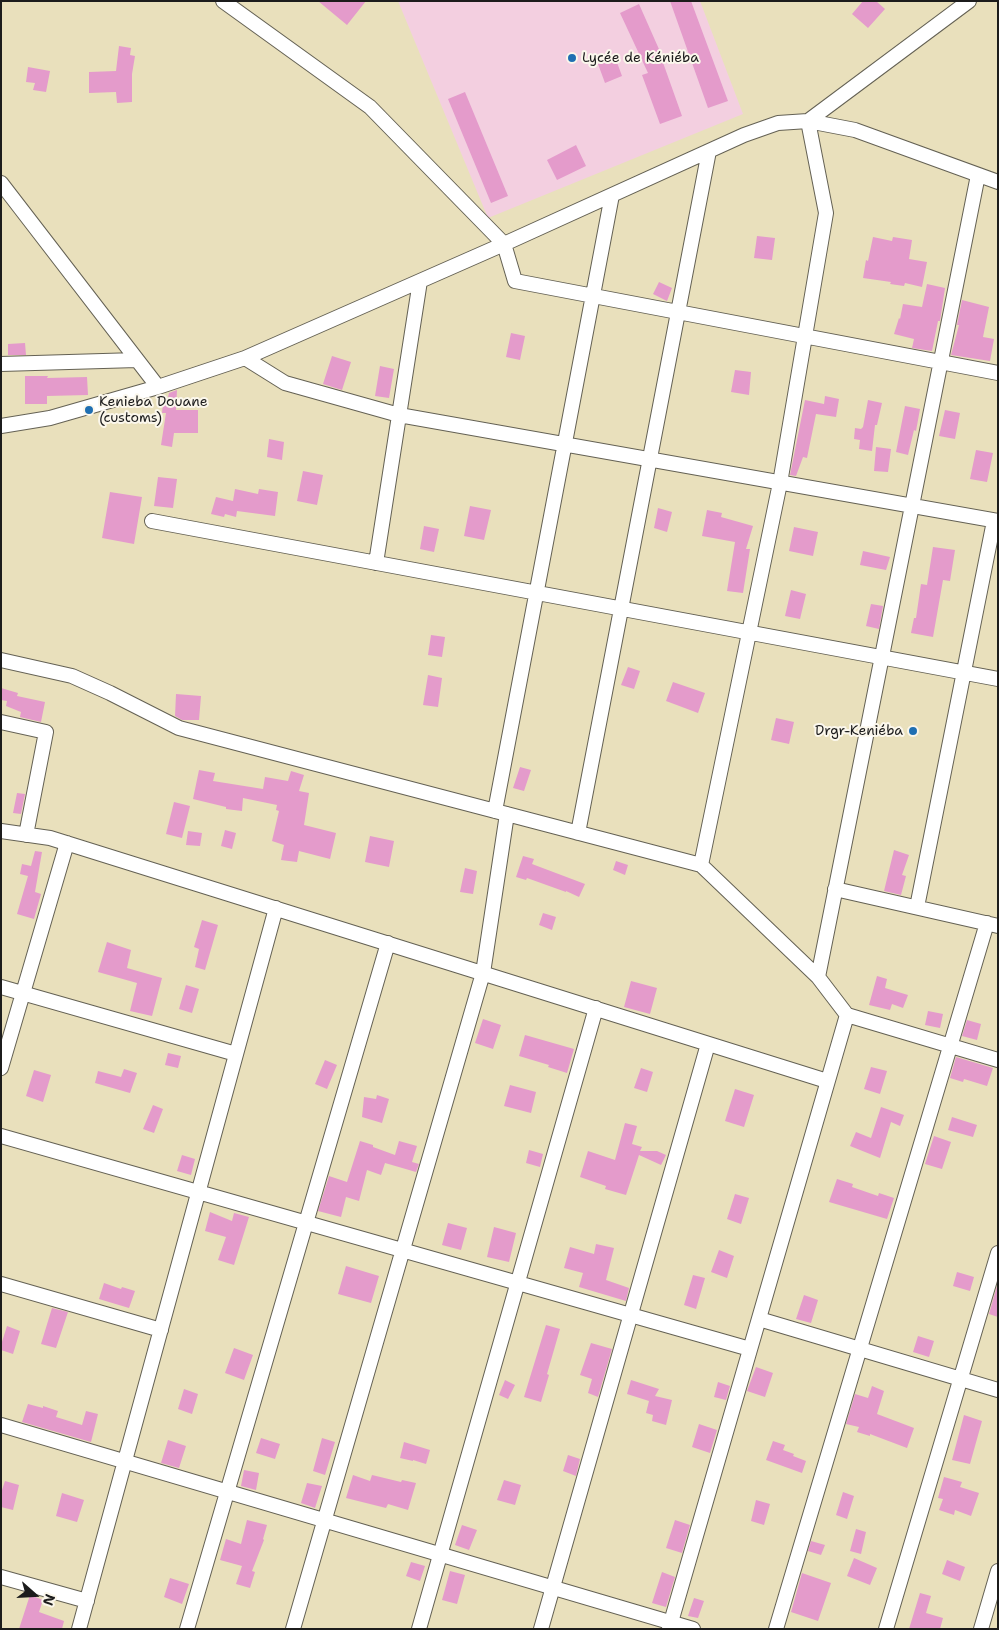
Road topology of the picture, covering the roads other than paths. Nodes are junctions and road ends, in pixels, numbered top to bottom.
1 (223, 1) edge
2 (969, 1) edge
3 (808, 121) junction
4 (709, 151) junction
5 (978, 175) junction
6 (998, 182) edge
7 (1, 183) edge
8 (612, 195) junction
9 (504, 244) junction
10 (420, 281) junction
11 (593, 296) junction
12 (678, 312) junction
13 (805, 336) junction
14 (245, 358) junction
15 (137, 360) junction
16 (941, 362) junction
17 (1, 364) edge
18 (998, 373) edge
19 (158, 387) junction
20 (399, 415) junction
21 (1, 426) edge
22 (565, 445) junction
23 (649, 460) junction
24 (780, 483) junction
25 (912, 506) junction
26 (152, 521) dead end
27 (996, 521) edge
28 (376, 563) junction
29 (537, 593) junction
30 (621, 609) junction
31 (749, 633) junction
32 (882, 658) junction
33 (1, 660) edge
34 (964, 673) junction
35 (998, 679) edge
36 (1, 722) edge
37 (501, 813) junction
38 (1, 831) edge
39 (578, 833) junction
40 (26, 835) junction
41 (67, 843) junction
42 (701, 865) junction
43 (835, 888) junction
44 (917, 907) junction
45 (276, 908) junction
46 (992, 924) edge
47 (388, 944) junction
48 (483, 973) junction
49 (818, 977) junction
50 (1, 987) edge
51 (23, 993) junction
52 (596, 1008) junction
53 (846, 1015) junction
54 (708, 1044) junction
55 (950, 1045) junction
56 (236, 1054) junction
57 (998, 1060) edge
58 (1, 1068) edge
59 (827, 1081) junction
60 (1, 1136) edge
61 (199, 1192) junction
62 (306, 1223) junction
63 (403, 1250) junction
64 (998, 1254) edge
65 (518, 1283) junction
66 (1, 1284) edge
67 (630, 1315) junction
68 (759, 1319) junction
69 (161, 1330) junction
70 (750, 1349) junction
71 (860, 1349) junction
72 (960, 1378) junction
73 (998, 1390) edge
74 (1, 1425) edge
75 (125, 1462) junction
76 (227, 1492) junction
77 (324, 1520) junction
78 (440, 1554) junction
79 (998, 1571) edge
80 (1, 1577) edge
81 (553, 1588) junction
82 (87, 1601) junction
83 (670, 1626) edge
84 (79, 1629) edge
85 (187, 1629) edge
86 (293, 1629) edge
87 (419, 1629) edge
88 (541, 1629) edge
89 (693, 1629) edge
90 (776, 1629) edge
91 (886, 1629) edge
92 (981, 1629) edge

1 - 9 street
2 - 3 street
3 - 4 street
3 - 5 street
3 - 13 street
4 - 8 street
4 - 12 street
5 - 6 street
5 - 16 street
7 - 15 street
8 - 9 street
8 - 11 street
9 - 10 street
9 - 11 street
10 - 14 street
10 - 20 street
11 - 12 street
11 - 22 street
12 - 13 street
12 - 23 street
13 - 16 street
13 - 24 street
14 - 19 street
14 - 20 street
15 - 17 street
15 - 19 street
16 - 18 street
16 - 25 street
19 - 21 street
20 - 22 street
20 - 28 street
22 - 23 street
22 - 29 street
23 - 24 street
23 - 30 street
24 - 25 street
24 - 31 street
25 - 27 street
25 - 32 street
26 - 28 street
27 - 34 street
28 - 29 street
29 - 30 street
29 - 37 street
30 - 31 street
30 - 39 street
31 - 32 street
31 - 42 street
32 - 34 street
32 - 43 street
33 - 37 street
34 - 35 street
34 - 44 street
36 - 40 street
37 - 39 street
37 - 48 street
38 - 40 street
39 - 42 street
40 - 41 street
41 - 45 street
41 - 51 street
42 - 49 street
43 - 44 street
43 - 49 street
44 - 46 street
45 - 47 street
45 - 56 street
46 - 55 street
47 - 48 street
47 - 62 street
48 - 52 street
48 - 63 street
49 - 53 street
50 - 51 street
51 - 56 street
51 - 58 street
52 - 54 street
52 - 65 street
53 - 55 street
53 - 59 street
54 - 59 street
54 - 67 street
55 - 57 street
55 - 71 street
56 - 61 street
59 - 68 street
60 - 61 street
61 - 62 street
61 - 69 street
62 - 63 street
62 - 76 street
63 - 65 street
63 - 77 street
64 - 72 street
65 - 67 street
65 - 78 street
66 - 69 street
67 - 70 street
67 - 81 street
68 - 70 street
68 - 71 street
69 - 75 street
70 - 83 street
71 - 72 street
71 - 90 street
72 - 73 street
72 - 91 street
74 - 75 street
75 - 76 street
75 - 82 street
76 - 77 street
76 - 85 street
77 - 78 street
77 - 86 street
78 - 81 street
78 - 87 street
79 - 92 street
80 - 82 street
81 - 83 street
81 - 88 street
82 - 84 street
83 - 89 street

